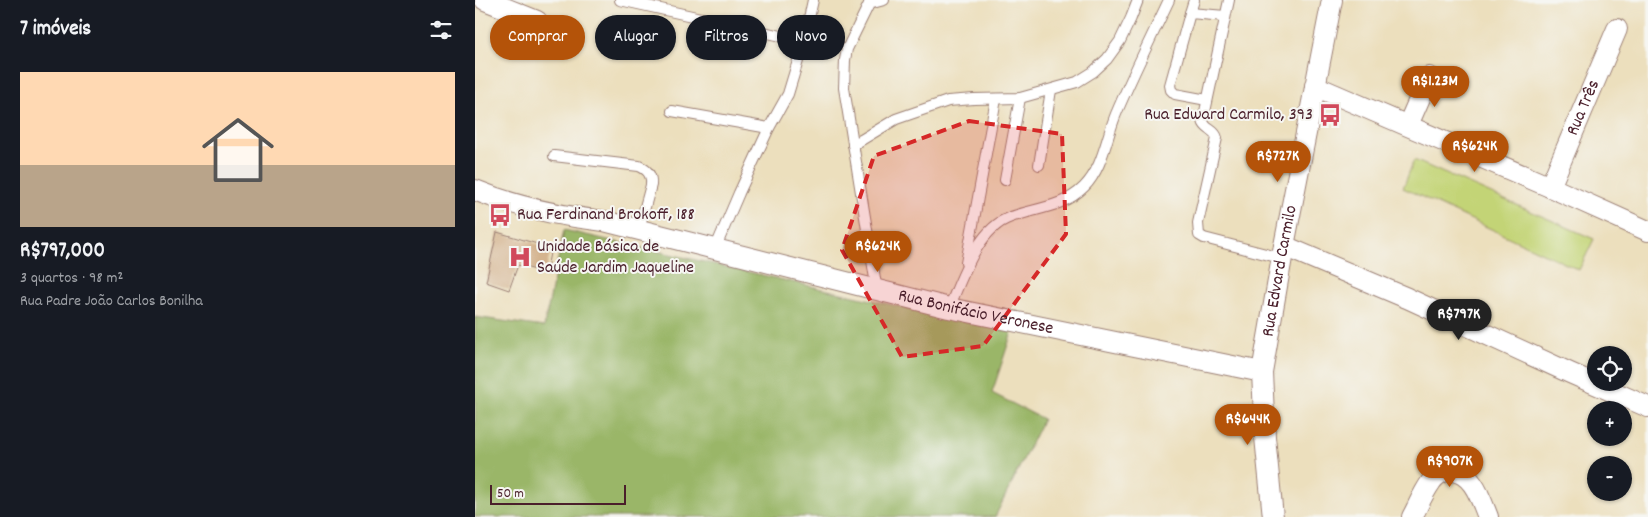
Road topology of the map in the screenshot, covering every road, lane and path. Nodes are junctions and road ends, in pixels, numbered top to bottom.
1 (485, 0) edge
2 (620, 0) edge
3 (813, 0) edge
4 (884, 0) edge
5 (1138, 0) edge
6 (1169, 0) edge
7 (1194, 0) edge
8 (1229, 0) edge
9 (1332, 0) edge
10 (870, 2) edge
11 (1190, 13) junction
12 (522, 15) edge
13 (810, 15) edge
14 (1225, 16) junction
15 (1617, 29) dead end
16 (777, 35) edge
17 (798, 60) edge
18 (1429, 77) dead end
19 (1315, 86) junction
20 (1051, 90) junction
21 (1020, 98) junction
22 (996, 99) junction
23 (1207, 100) junction
24 (672, 111) dead end
25 (1409, 126) junction
26 (769, 128) junction
27 (853, 145) junction
28 (554, 156) dead end
29 (1039, 165) dead end
30 (1005, 180) dead end
31 (1549, 187) junction
32 (482, 192) edge
33 (639, 229) junction
34 (1648, 231) edge
35 (715, 249) junction
36 (1283, 252) junction
37 (964, 273) junction
38 (877, 291) junction
39 (949, 308) junction
40 (1262, 372) junction
41 (1648, 407) edge
42 (1273, 517) edge
43 (1412, 517) edge
44 (1488, 517) edge

1 - 12 street
2 - 16 lane
3 - 13 lane
4 - 10 lane
5 - 20 lane
6 - 37 lane
7 - 11 lane
8 - 14 lane
9 - 19 street, Rua Edvard Carmilo
10 - 27 lane
11 - 14 lane
11 - 23 lane
14 - 23 lane
15 - 31 street, Rua Três
17 - 26 lane
18 - 25 street
19 - 25 street
19 - 36 street, Rua Edvard Carmilo
20 - 21 lane
20 - 29 lane
21 - 22 lane
21 - 30 lane
22 - 27 lane
22 - 37 lane
23 - 36 lane
24 - 26 lane
25 - 31 street
26 - 35 lane
27 - 38 lane
28 - 33 lane
31 - 34 street
32 - 33 street, Rua Bonifácio Veronese
33 - 35 street, Rua Bonifácio Veronese
35 - 38 street, Rua Bonifácio Veronese
36 - 40 street, Rua Edvard Carmilo
36 - 41 street
37 - 39 lane
38 - 39 street, Rua Bonifácio Veronese
39 - 40 street, Rua Bonifácio Veronese
40 - 42 street, Rua Edvard Carmilo
43 - 44 street

